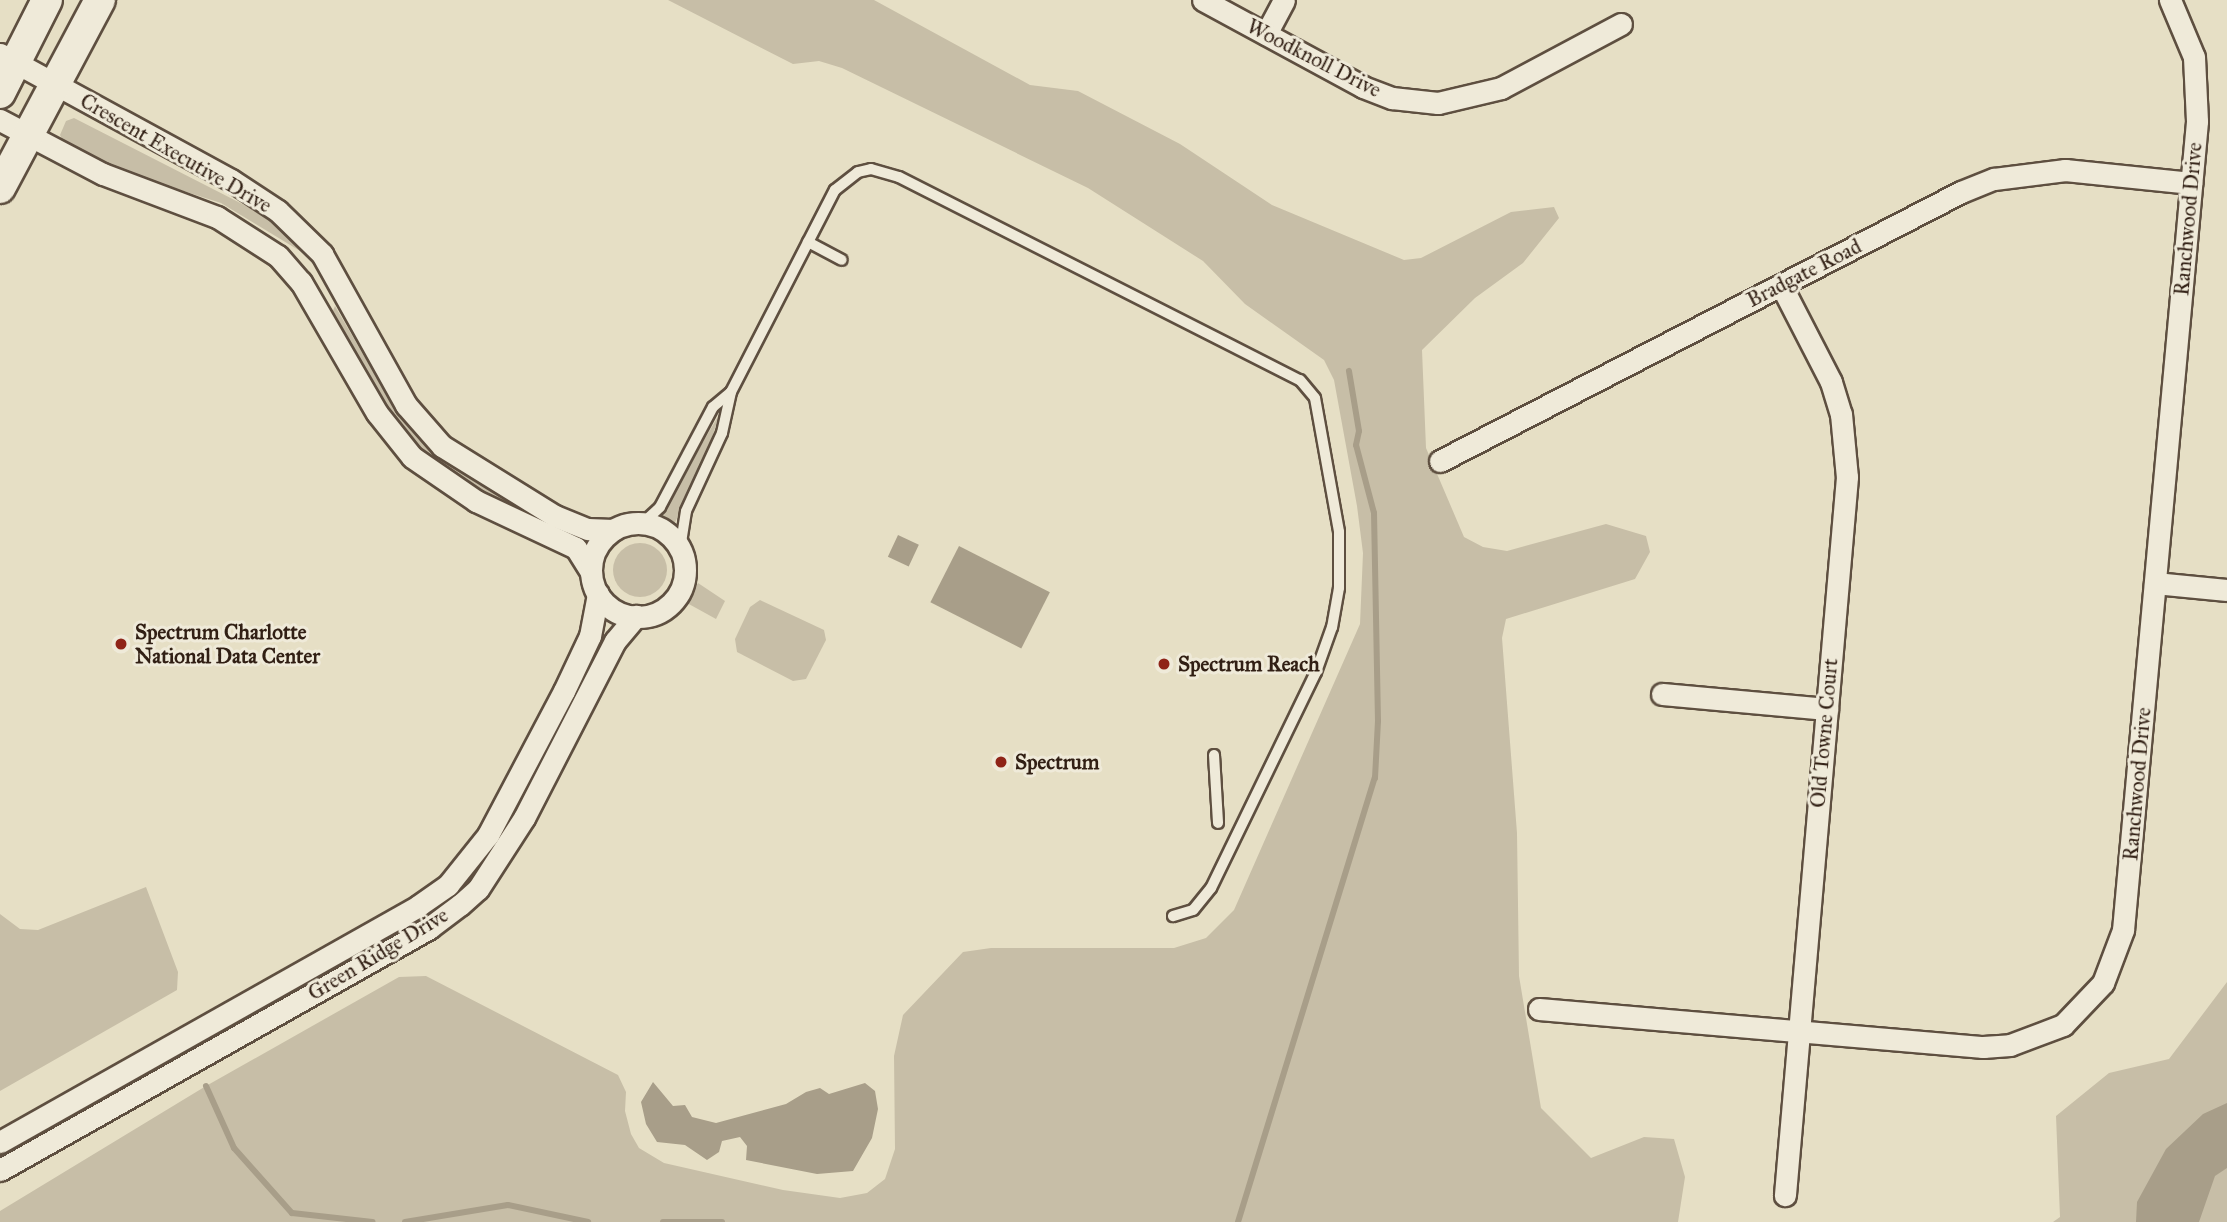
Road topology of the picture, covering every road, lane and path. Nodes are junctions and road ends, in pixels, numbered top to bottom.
1 (47, 0) edge
2 (100, 0) edge
3 (1203, 0) edge
4 (1284, 0) edge
5 (2170, 0) edge
6 (1621, 24) dead end
7 (1266, 34) junction
8 (8, 57) edge
9 (55, 85) junction
10 (0, 93) edge
11 (0, 120) edge
12 (27, 136) junction
13 (2191, 183) junction
14 (0, 188) edge
15 (808, 242) junction
16 (842, 260) dead end
17 (1781, 285) junction
18 (731, 392) junction
19 (1440, 461) dead end
20 (643, 523) junction
21 (612, 530) junction
22 (680, 549) junction
23 (591, 572) junction
24 (2155, 583) junction
25 (2227, 590) edge
26 (598, 594) junction
27 (636, 617) junction
28 (1662, 694) dead end
29 (1826, 709) junction
30 (1214, 755) dead end
31 (1219, 823) dead end
32 (1173, 916) dead end
33 (1539, 1009) dead end
34 (1797, 1031) junction
35 (0, 1142) edge
36 (0, 1170) edge
37 (1785, 1195) dead end

1 - 8 main road
2 - 9 main road
3 - 7 street, Woodknoll Drive
4 - 7 street
5 - 13 street, Ranchwood Drive
6 - 7 street, Woodknoll Drive
8 - 9 street, Crescent Executive Drive
8 - 10 main road
9 - 12 main road
9 - 21 street, Crescent Executive Drive
11 - 12 street, Crescent Executive Drive
12 - 14 main road
12 - 23 street, Crescent Executive Drive
13 - 17 street, Bradgate Road
13 - 24 street, Ranchwood Drive
15 - 16 lane
15 - 18 lane
15 - 32 lane
17 - 19 street, Bradgate Road
17 - 29 street, Old Towne Court
18 - 20 lane
18 - 22 lane
20 - 21 street, Crescent Executive Drive
20 - 22 street
21 - 23 street
22 - 27 street
23 - 26 street, Crescent Executive Drive
24 - 25 street
24 - 34 street, Ranchwood Drive
26 - 27 street
26 - 35 street, Green Ridge Drive
27 - 36 street, Green Ridge Drive
28 - 29 street
29 - 34 street, Old Towne Court
30 - 31 lane
33 - 34 street, Ranchwood Drive
34 - 37 street, Old Towne Court

